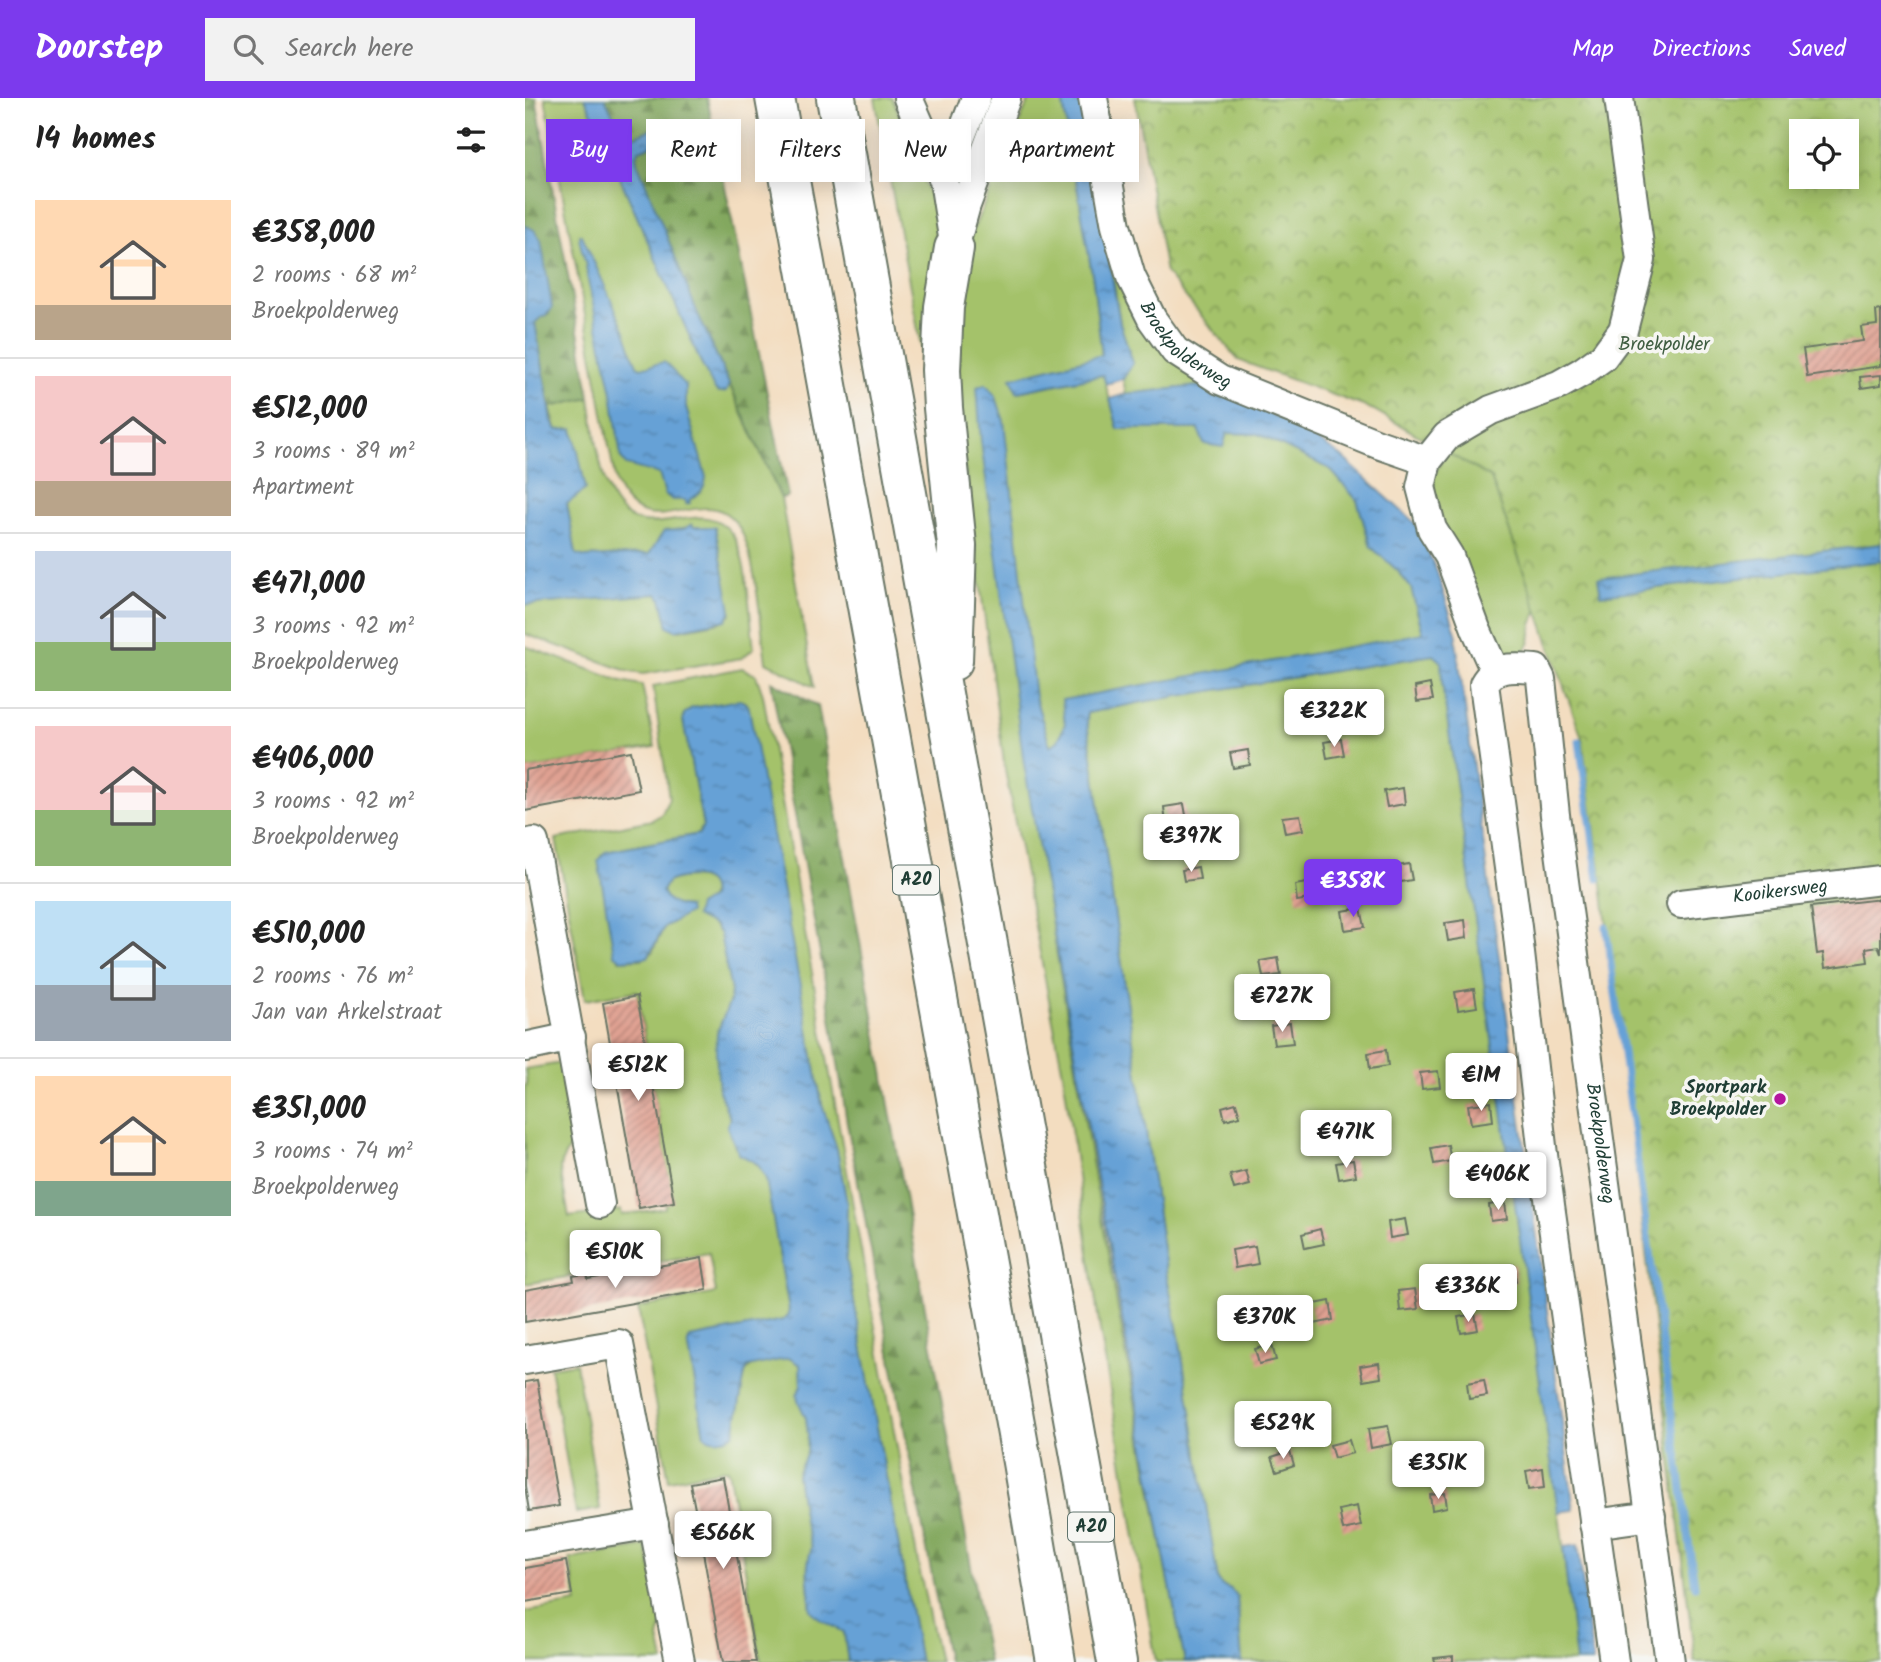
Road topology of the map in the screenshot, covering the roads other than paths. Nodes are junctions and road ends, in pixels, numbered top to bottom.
1 (775, 98) edge
2 (836, 98) edge
3 (908, 98) edge
4 (976, 98) edge
5 (1006, 98) edge
6 (1093, 98) edge
7 (1619, 98) edge
8 (917, 119) edge
9 (968, 119) edge
10 (944, 182) edge
11 (954, 248) junction
12 (1427, 461) junction
13 (1495, 671) junction
14 (950, 737) junction
15 (525, 844) edge
16 (1881, 880) edge
17 (1681, 904) dead end
18 (571, 1037) junction
19 (526, 1047) edge
20 (600, 1204) dead end
21 (525, 1360) edge
22 (1651, 1516) junction
23 (654, 1524) junction
24 (1594, 1524) junction
25 (525, 1545) edge
26 (680, 1662) edge
27 (1056, 1662) edge
28 (1117, 1662) edge
29 (1613, 1662) edge
30 (1670, 1662) edge

1 - 27 highway, A20
2 - 14 highway, A20
3 - 8 street, A20
4 - 9 street, A20
5 - 11 street, A20
6 - 12 street, Broekpolderweg
7 - 12 street
10 - 11 street, A20
11 - 14 highway, A20
12 - 13 street
13 - 22 street, Broekpolderweg
13 - 24 street
14 - 28 highway, A20
15 - 18 street
16 - 17 street, Kooikersweg
18 - 19 street
18 - 20 street
21 - 23 street
22 - 24 street
22 - 30 street, Broekpolderweg
23 - 25 street
23 - 26 street
24 - 29 street

